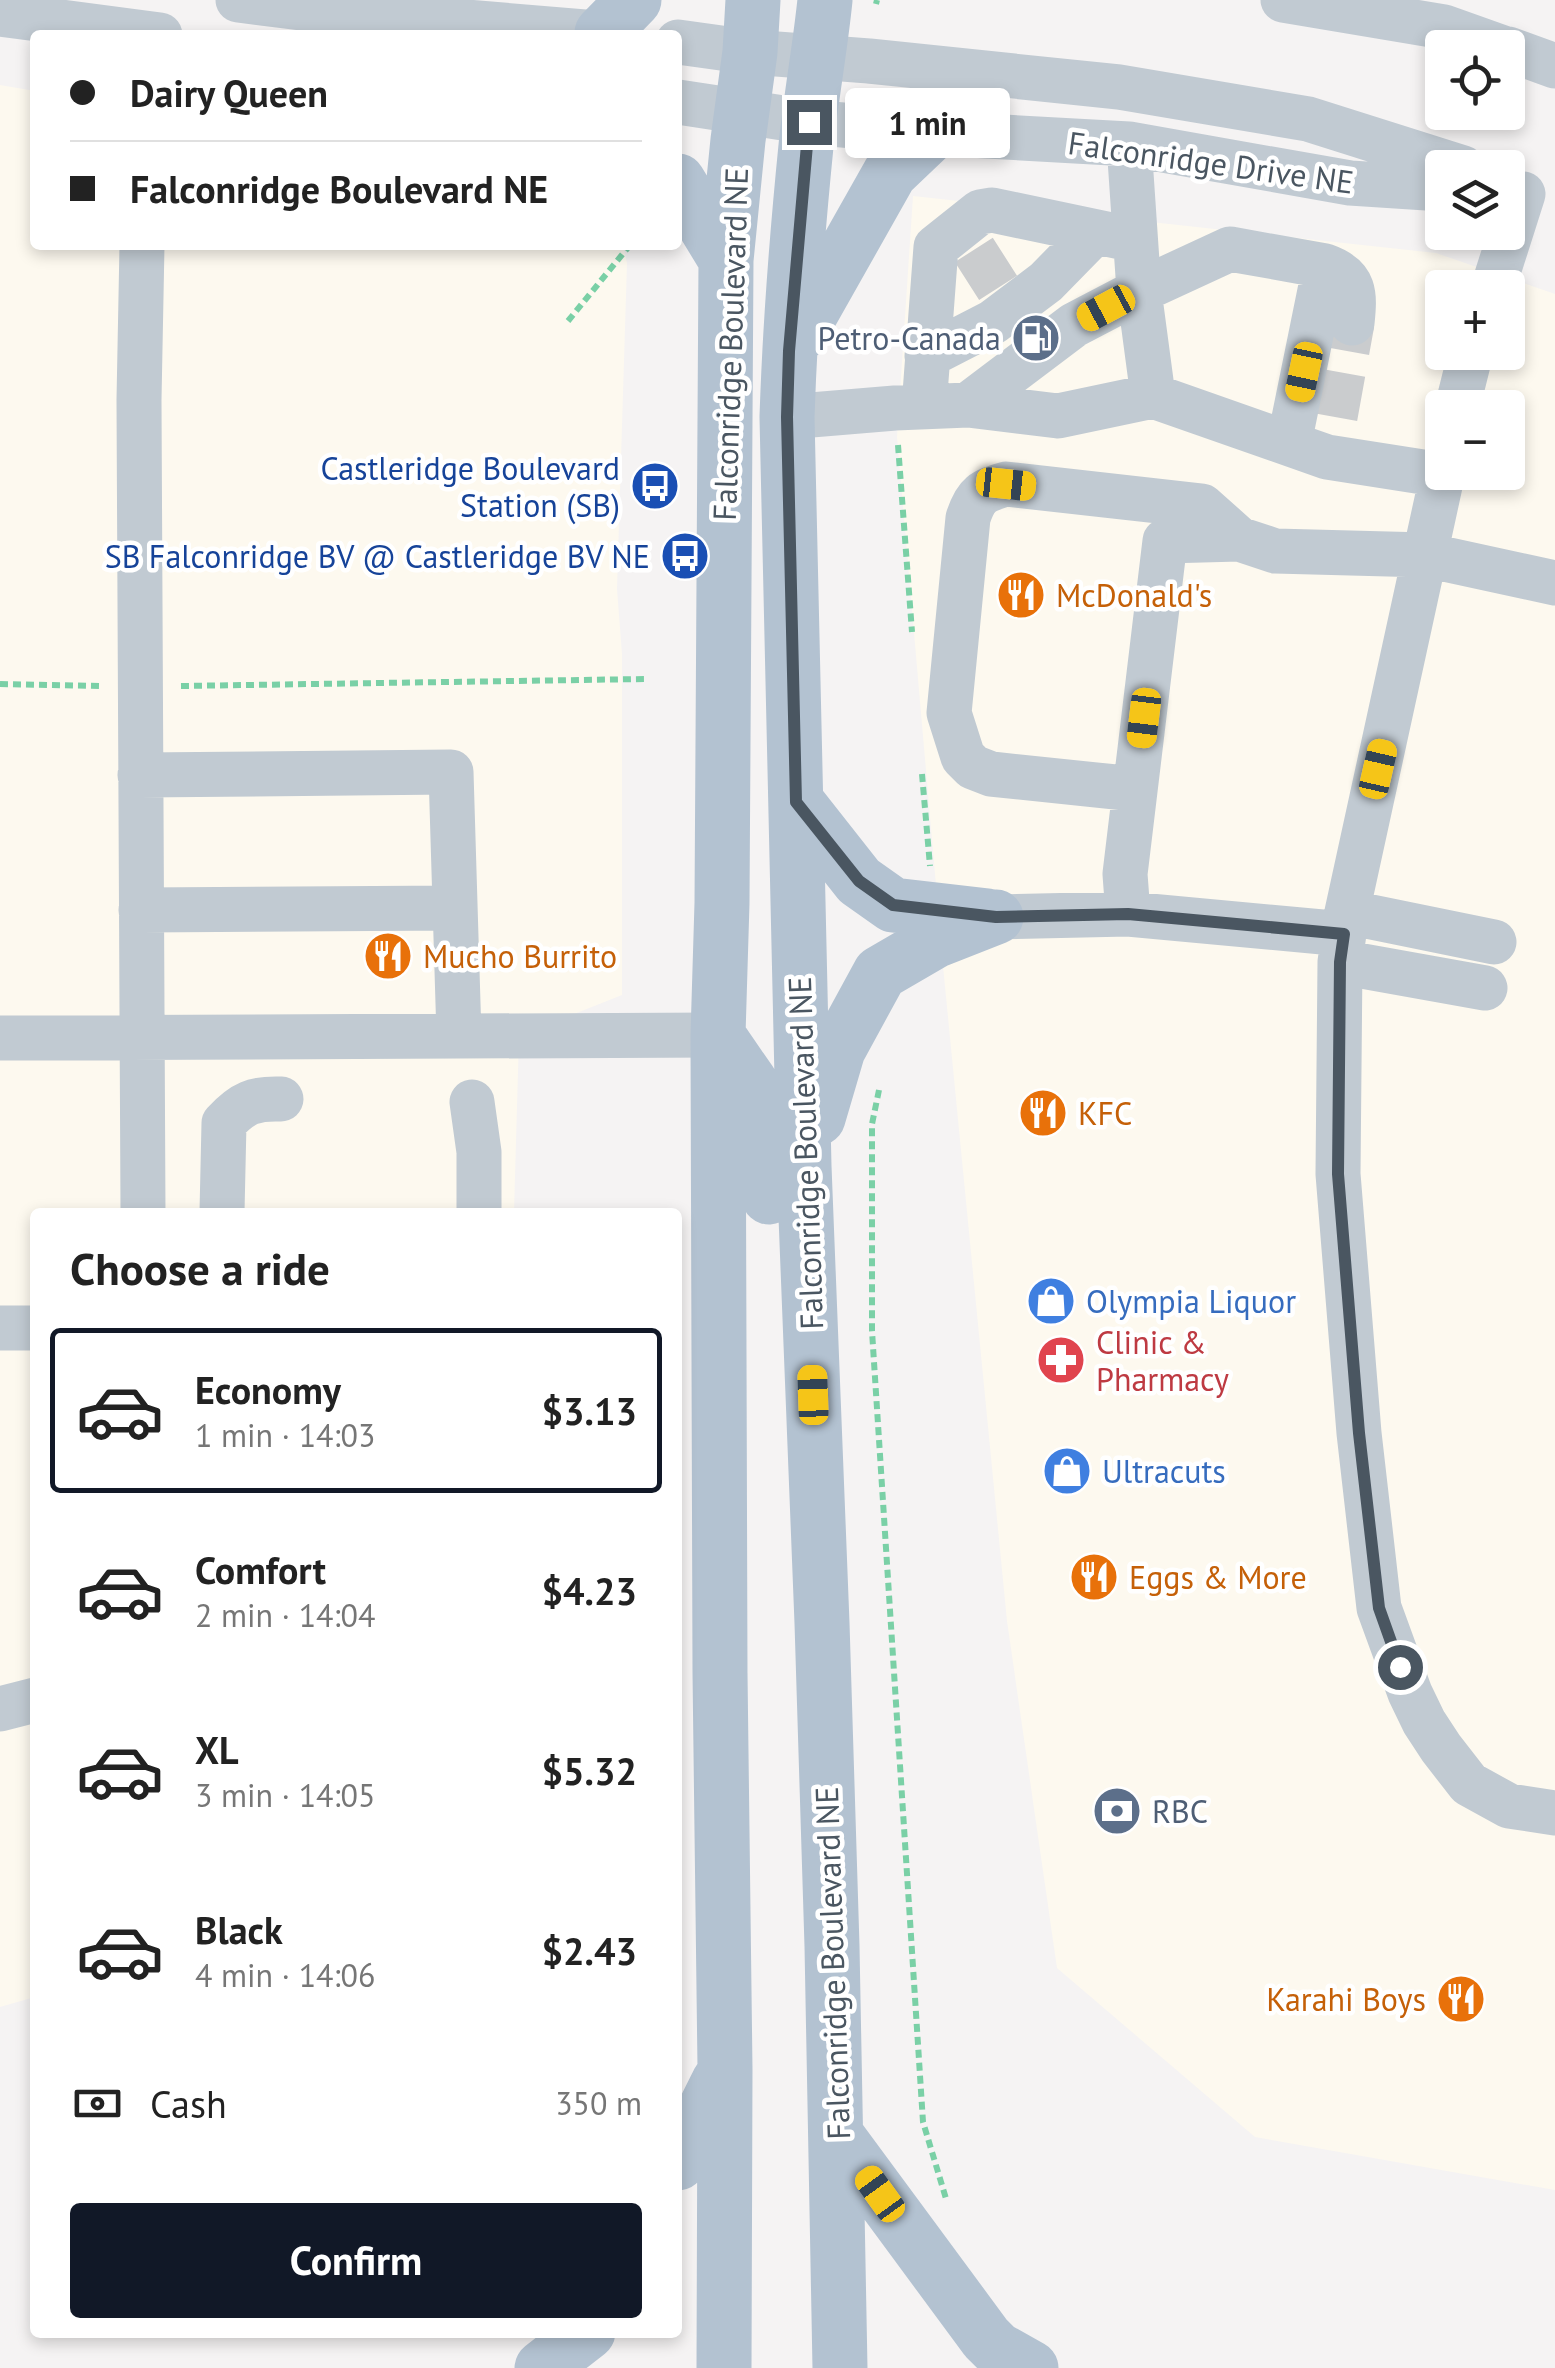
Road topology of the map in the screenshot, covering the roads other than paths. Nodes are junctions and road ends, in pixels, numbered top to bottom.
1 (238, 0) edge
2 (1283, 0) edge
3 (859, 1) edge
4 (1448, 13) edge
5 (0, 14) edge
6 (619, 23) edge
7 (752, 26) edge
8 (115, 30) edge
9 (1476, 30) edge
10 (682, 41) edge
11 (1525, 55) edge
12 (820, 58) junction
13 (1555, 66) edge
14 (682, 103) edge
15 (741, 112) junction
16 (809, 122) junction
17 (932, 132) junction
18 (1129, 144) junction
19 (1425, 156) edge
20 (682, 188) edge
21 (1425, 189) edge
22 (1115, 236) junction
23 (142, 250) edge
24 (726, 260) junction
25 (1325, 266) junction
26 (968, 281) tunnel mouth
27 (1139, 291) junction
28 (931, 308) junction
29 (1352, 323) tunnel mouth
30 (789, 351) junction
31 (928, 356) junction
32 (1153, 396) junction
33 (968, 405) junction
34 (910, 407) junction
35 (787, 417) junction
36 (1317, 439) junction
37 (1425, 469) edge
38 (1439, 490) edge
39 (1239, 539) junction
40 (1426, 555) junction
41 (1555, 584) edge
42 (140, 775) junction
43 (1136, 789) junction
44 (796, 802) junction
45 (454, 908) junction
46 (141, 910) junction
47 (1128, 914) junction
48 (996, 917) junction
49 (1343, 936) junction
50 (1494, 942) dead end
51 (1485, 988) dead end
52 (718, 1035) junction
53 (458, 1036) junction
54 (0, 1038) edge
55 (141, 1038) junction
56 (281, 1099) dead end
57 (472, 1102) dead end
58 (804, 1166) junction
59 (141, 1207) edge
60 (222, 1208) edge
61 (479, 1208) edge
62 (0, 1328) edge
63 (30, 1328) edge
64 (822, 1623) junction
65 (30, 1701) edge
66 (0, 1709) edge
67 (1555, 1813) edge
68 (725, 2069) junction
69 (837, 2136) junction
70 (682, 2154) edge
71 (580, 2338) edge
72 (542, 2368) edge
73 (724, 2368) edge
74 (840, 2368) edge
75 (1031, 2368) edge

1 - 6 street
2 - 4 street
3 - 12 main road, Falconridge Boulevard NE
4 - 9 street
5 - 8 street
7 - 10 street, Falconridge Drive NE
7 - 12 street, Falconridge Drive NE
7 - 15 main road, Falconridge Boulevard NE
11 - 13 street
12 - 16 main road, Falconridge Boulevard NE
12 - 19 street, Falconridge Drive NE
14 - 15 street, Falconridge Drive NE
15 - 16 street, Falconridge Drive NE
15 - 24 main road, Falconridge Boulevard NE
16 - 17 street, Falconridge Drive NE
16 - 30 main road, Falconridge Boulevard NE
17 - 18 street, Falconridge Drive NE
17 - 30 main road
18 - 21 street, Falconridge Drive NE
18 - 22 street
20 - 24 main road
22 - 27 street
22 - 28 street
22 - 31 street
23 - 42 street
24 - 52 main road, Falconridge Boulevard NE
25 - 27 street
25 - 29 street
25 - 36 street
26 - 28 street
27 - 32 street
27 - 33 street
28 - 31 street
30 - 35 main road, Falconridge Boulevard NE
31 - 34 street
32 - 33 street
32 - 36 street
33 - 34 street
34 - 35 street
35 - 44 main road, Falconridge Boulevard NE
36 - 37 street
38 - 40 street
39 - 40 street
39 - 43 street
39 - 43 street
40 - 41 street
40 - 49 street
42 - 45 street
42 - 46 street
43 - 47 street
44 - 48 main road
44 - 58 main road, Falconridge Boulevard NE
45 - 46 street
45 - 53 street
46 - 55 street
47 - 48 street
47 - 49 street
48 - 58 main road
49 - 50 street
49 - 51 street
49 - 67 street
52 - 53 street
52 - 64 main road
52 - 68 main road, Falconridge Boulevard NE
53 - 55 street
54 - 55 street
55 - 59 street
56 - 60 street
57 - 61 street
58 - 64 main road, Falconridge Boulevard NE
62 - 63 street
64 - 69 main road, Falconridge Boulevard NE
65 - 66 street
68 - 70 main road
68 - 73 main road, Falconridge Boulevard NE
69 - 74 main road, Falconridge Boulevard NE
69 - 75 main road
71 - 72 main road

